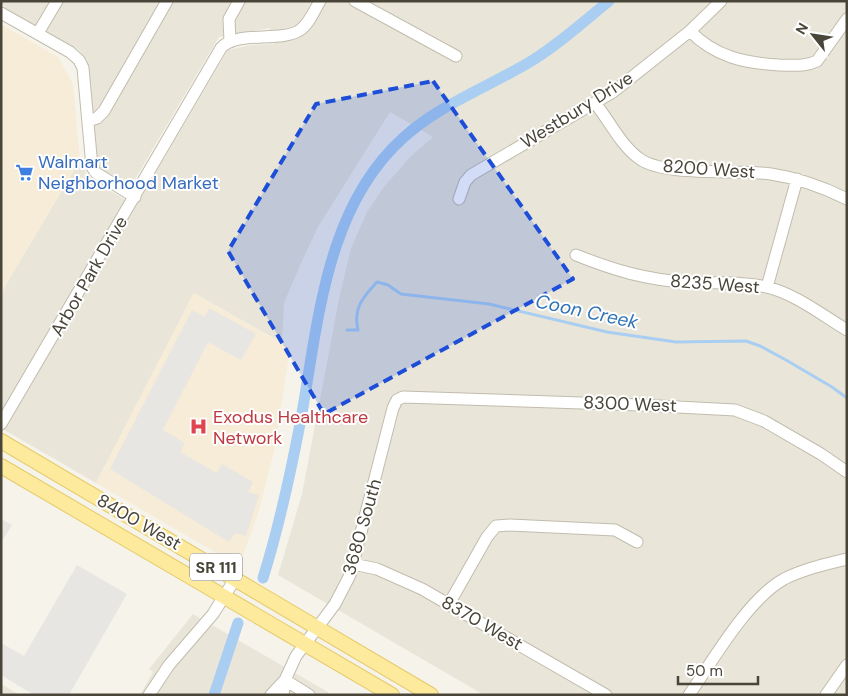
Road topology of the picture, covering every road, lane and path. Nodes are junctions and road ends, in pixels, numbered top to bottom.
1 (57, 1) edge
2 (167, 1) edge
3 (238, 1) edge
4 (320, 1) edge
5 (356, 1) edge
6 (721, 1) edge
7 (1, 13) edge
8 (847, 19) edge
9 (690, 31) junction
10 (38, 34) junction
11 (230, 42) junction
12 (456, 56) dead end
13 (595, 102) junction
14 (88, 121) junction
15 (797, 179) junction
16 (135, 196) junction
17 (458, 199) dead end
18 (847, 199) edge
19 (576, 255) dead end
20 (767, 287) junction
21 (847, 330) edge
22 (397, 400) joint
23 (1, 424) edge
24 (1, 441) edge
25 (1, 466) edge
26 (847, 472) edge
27 (637, 542) dead end
28 (847, 559) edge
29 (353, 564) junction
30 (235, 578) junction
31 (224, 597) junction
32 (449, 604) junction
33 (316, 627) junction
34 (304, 643) junction
35 (847, 665) edge
36 (285, 680) junction
37 (150, 695) edge
38 (271, 695) edge
39 (283, 695) edge
40 (309, 695) edge
41 (392, 695) edge
42 (431, 695) edge
43 (606, 695) edge
44 (689, 695) edge
45 (826, 695) edge

1 - 10 street
2 - 14 street
3 - 11 street
4 - 11 street
5 - 12 street
6 - 9 street, Westbury Drive
7 - 10 street
8 - 9 street
9 - 13 street, Westbury Drive
10 - 14 street
11 - 16 street, Arbor Park Drive
13 - 15 street, 8200 West
13 - 17 street, Westbury Drive
14 - 16 street
15 - 18 street, 8200 West
15 - 20 street
16 - 23 street, Arbor Park Drive
19 - 20 street, 8235 West
20 - 21 street, 8235 West
22 - 26 street, 8300 West
22 - 29 street, 3680 South
24 - 30 main road, 8400 West / SR 111
25 - 31 main road, 8400 West / SR 111
27 - 32 street
28 - 44 street
29 - 32 street, 8370 West
29 - 33 street, 3680 South
30 - 31 street
30 - 33 main road, 8400 West / SR 111
31 - 34 main road, 8400 West / SR 111
31 - 37 street
32 - 43 street, 8370 West
33 - 34 street, 3680 South
33 - 42 main road, 8400 West / SR 111
34 - 36 street, 3680 South
34 - 41 main road, 8400 West / SR 111
35 - 45 street
36 - 38 street
36 - 39 street
36 - 40 street

